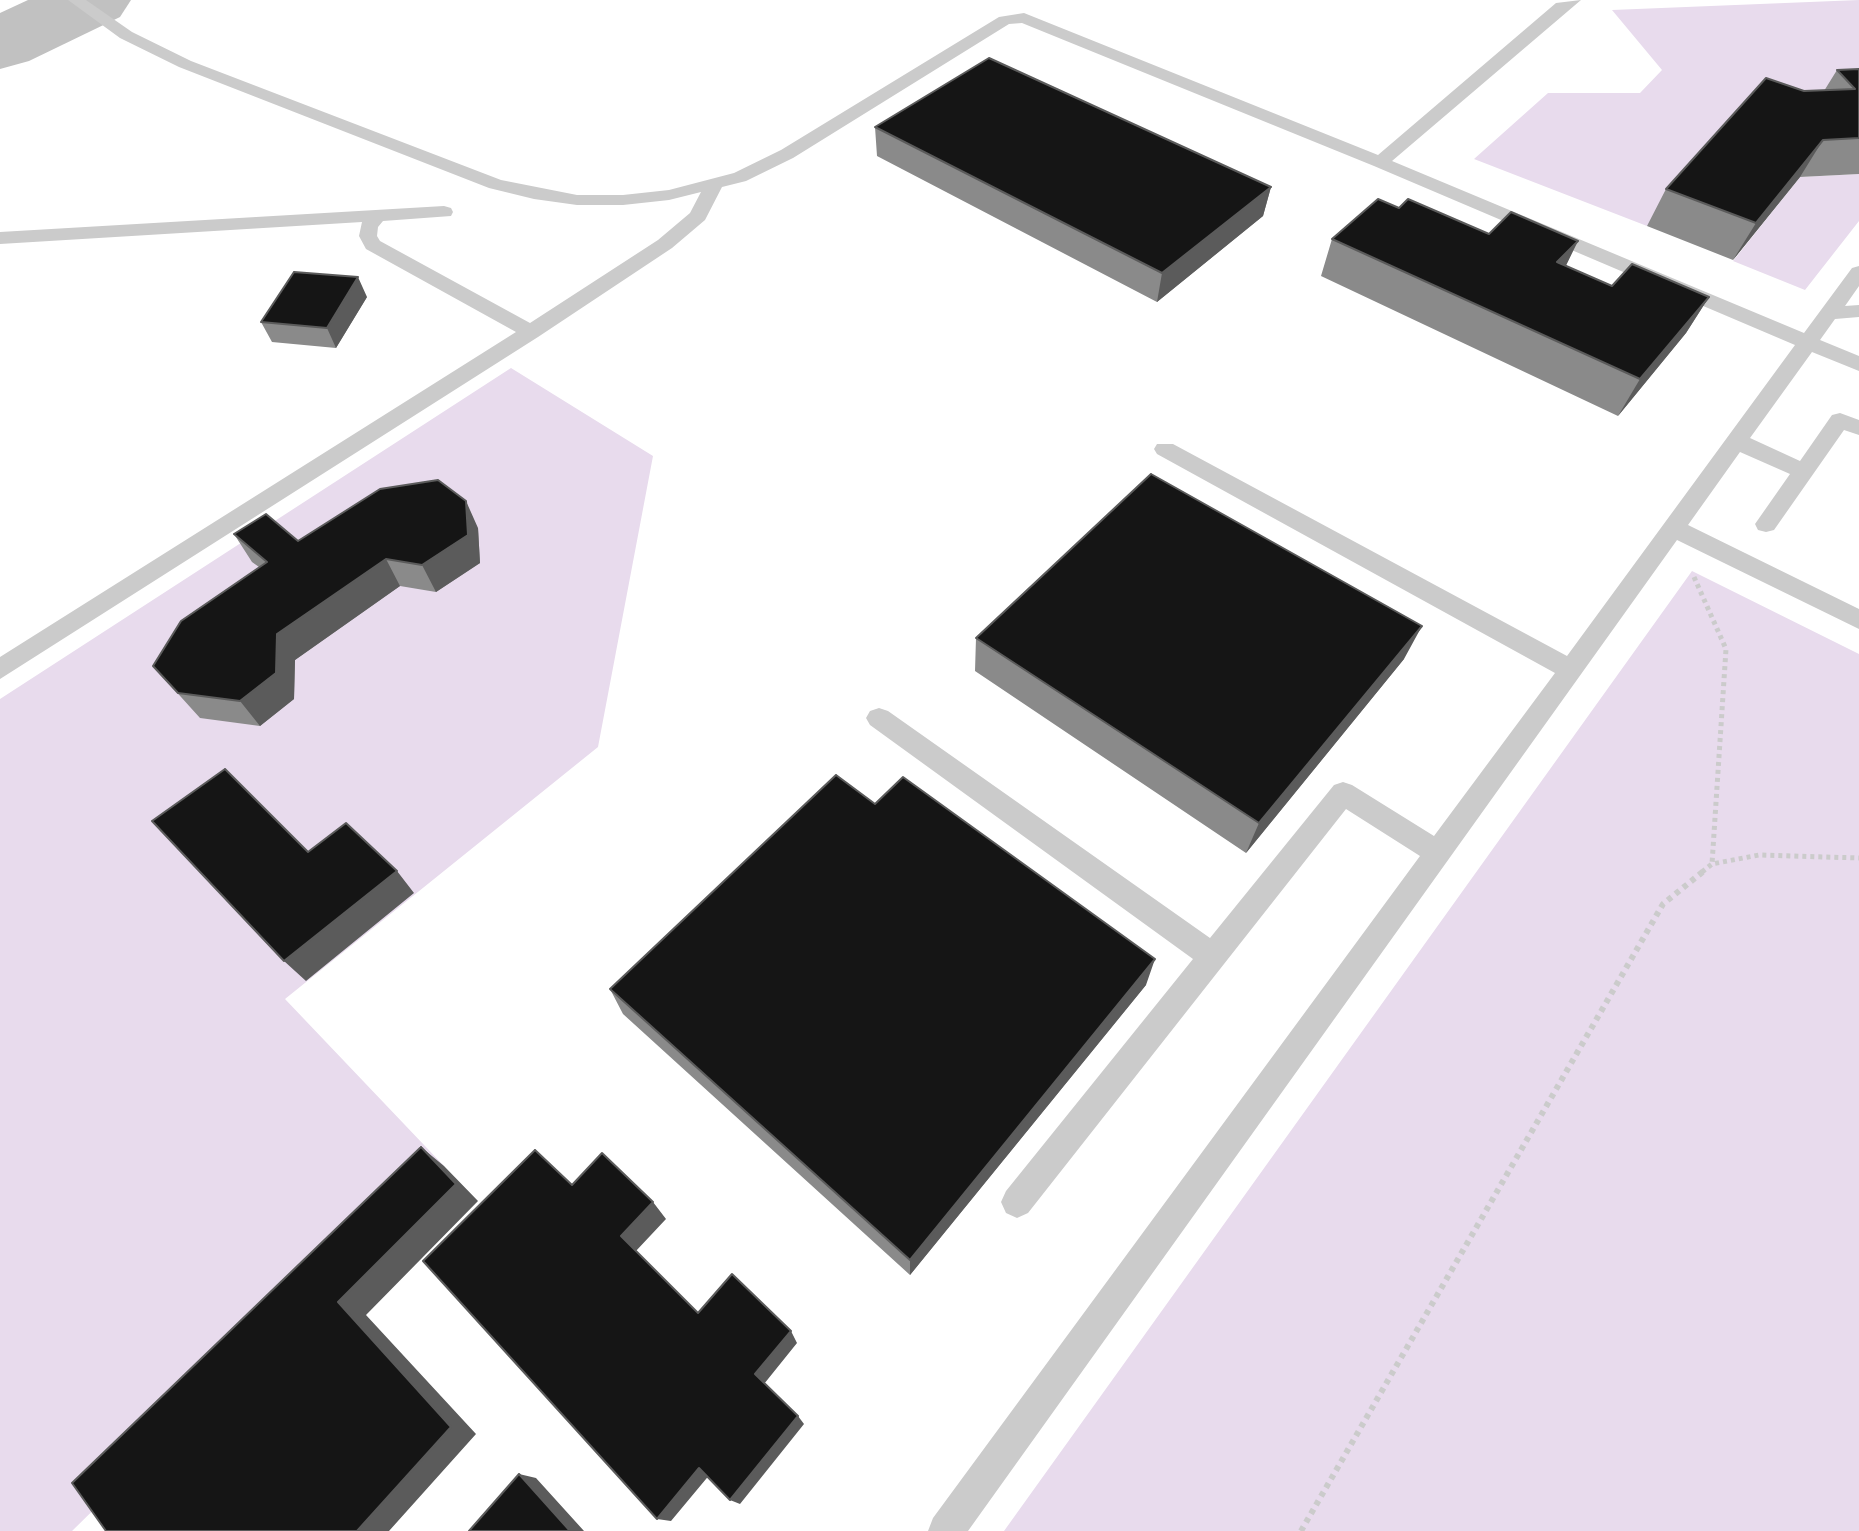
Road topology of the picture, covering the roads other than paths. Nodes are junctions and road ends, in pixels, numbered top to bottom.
1 (76, 0) edge
2 (1573, 0) edge
3 (1380, 162) junction
4 (714, 185) junction
5 (444, 212) dead end
6 (377, 217) junction
7 (0, 238) edge
8 (1859, 272) edge
9 (1859, 311) edge
10 (1829, 313) junction
11 (531, 332) junction
12 (1808, 342) junction
13 (1859, 364) edge
14 (1859, 428) edge
15 (1736, 441) junction
16 (1165, 449) dead end
17 (1803, 471) junction
18 (1766, 524) dead end
19 (1673, 528) junction
20 (1859, 620) edge
21 (0, 669) edge
22 (1571, 670) junction
23 (879, 718) dead end
24 (1438, 853) junction
25 (1213, 956) junction
26 (1017, 1202) dead end
27 (946, 1531) edge

1 - 4 lane
2 - 3 lane
3 - 4 lane
3 - 12 lane
4 - 11 lane
5 - 6 lane
6 - 7 lane
6 - 11 lane
8 - 10 lane
9 - 10 lane
10 - 12 lane
11 - 21 lane
12 - 13 lane
12 - 15 lane
14 - 17 lane
15 - 17 lane
15 - 19 lane
16 - 22 lane
17 - 18 lane
19 - 20 lane
19 - 22 lane
22 - 24 lane
23 - 25 lane
24 - 25 lane
24 - 27 lane
25 - 26 lane

